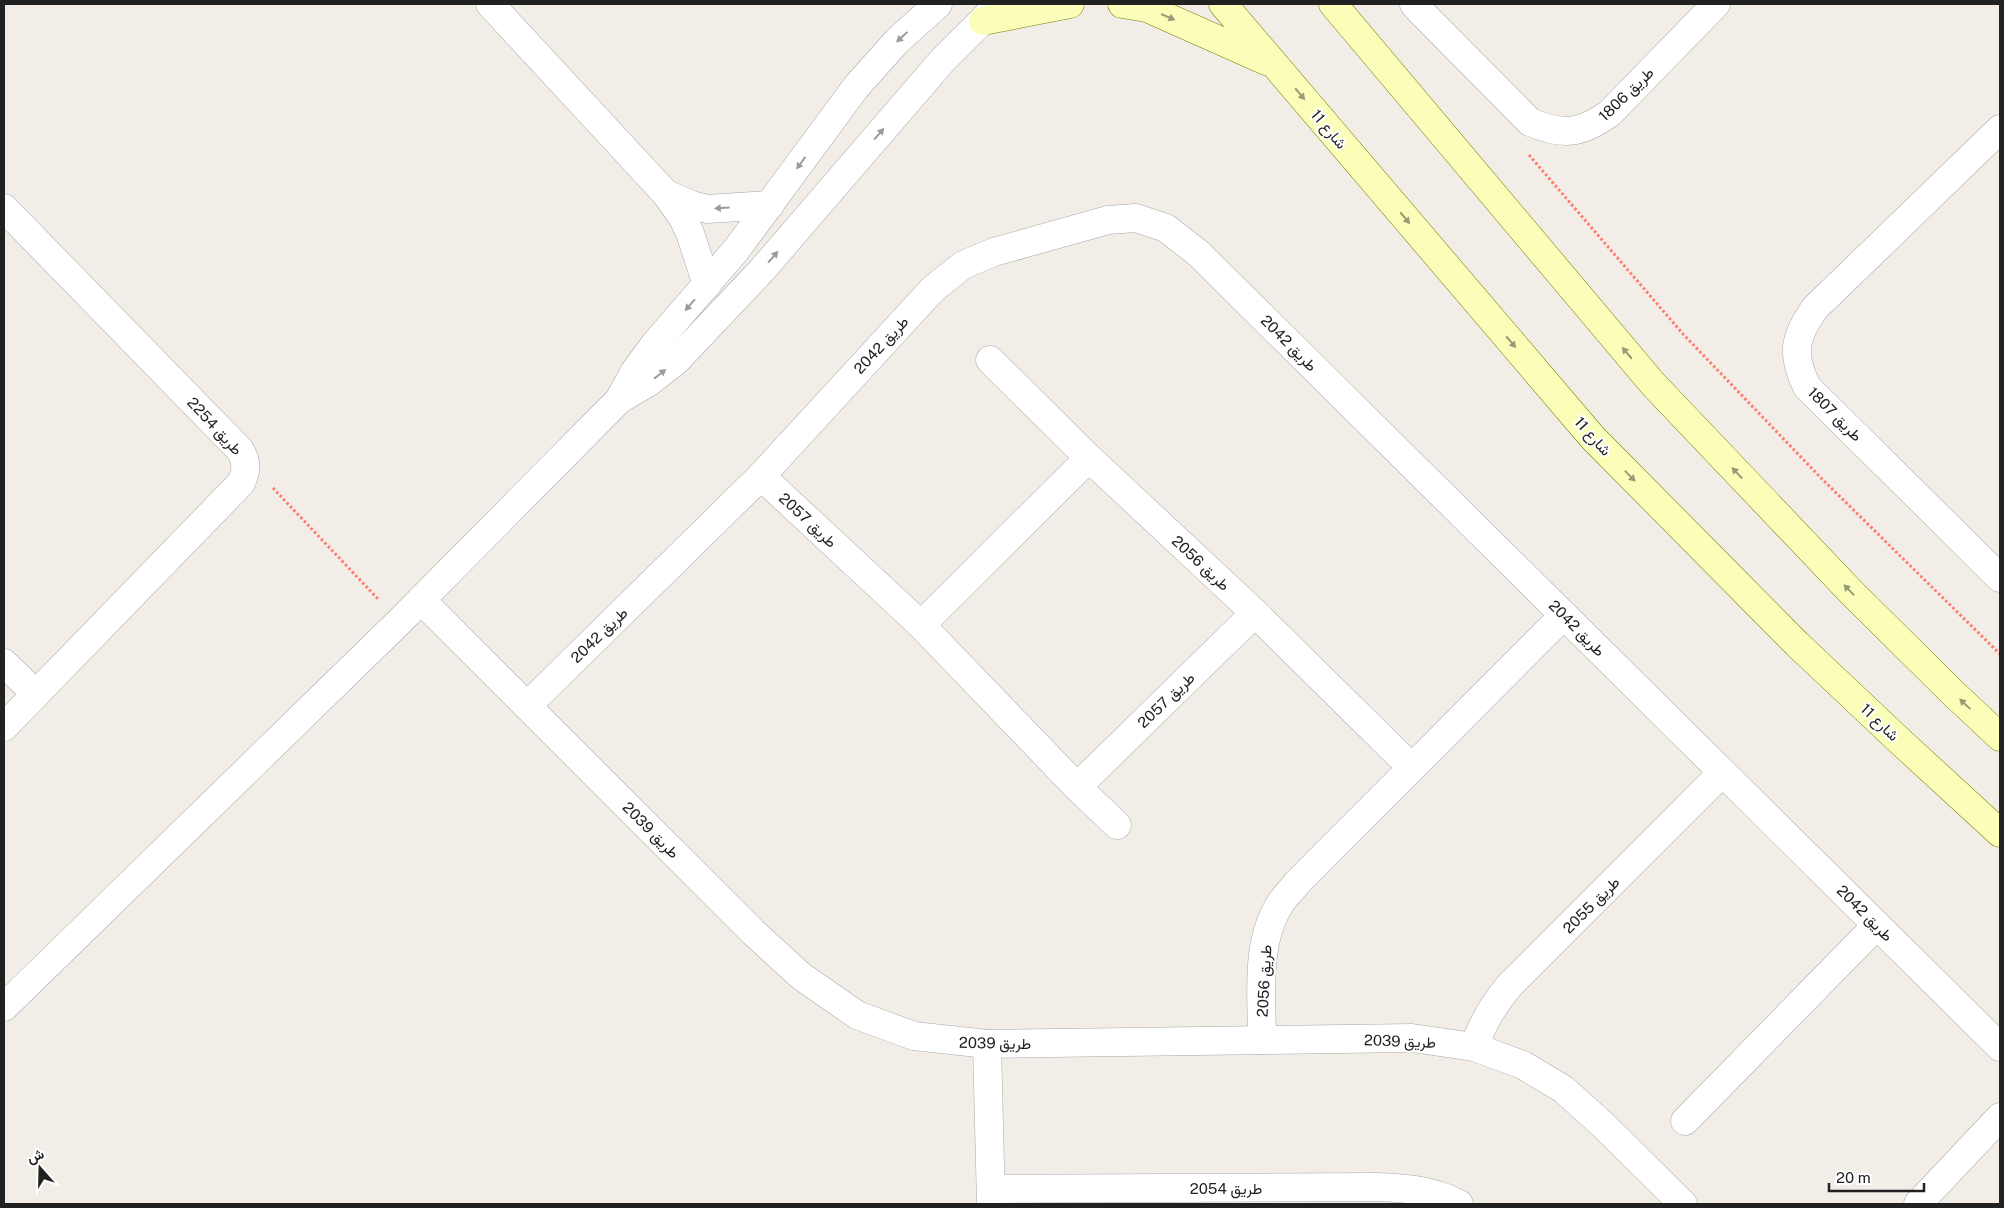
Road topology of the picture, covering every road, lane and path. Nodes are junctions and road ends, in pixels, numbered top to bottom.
1 (490, 4) edge
2 (938, 4) edge
3 (1070, 4) edge
4 (1122, 4) edge
5 (1223, 4) edge
6 (1333, 4) edge
7 (1414, 4) edge
8 (1716, 4) edge
9 (991, 13) edge
10 (1351, 16) edge
11 (1274, 64) junction
12 (2000, 129) edge
13 (1528, 153) dead end
14 (666, 194) junction
15 (770, 204) junction
16 (4, 208) edge
17 (707, 285) junction
18 (990, 360) dead end
19 (619, 400) junction
20 (1089, 458) junction
21 (246, 459) junction
22 (761, 476) junction
23 (2000, 578) edge
24 (421, 600) junction
25 (1255, 613) junction
26 (1564, 615) junction
27 (399, 622) junction
28 (921, 625) junction
29 (2000, 654) edge
30 (4, 663) edge
31 (36, 694) junction
32 (527, 706) junction
33 (4, 727) edge
34 (2000, 737) edge
35 (1411, 767) junction
36 (1722, 773) junction
37 (1077, 787) junction
38 (1117, 825) dead end
39 (2000, 833) edge
40 (1877, 925) junction
41 (4, 1008) edge
42 (1262, 1040) junction
43 (987, 1044) junction
44 (1474, 1047) junction
45 (2000, 1047) edge
46 (2000, 1117) edge
47 (1685, 1121) dead end
48 (991, 1197) edge
49 (1459, 1204) edge
50 (1683, 1204) edge
51 (1918, 1204) edge

1 - 14 street
2 -> 15 street
3 - 9 street
4 -> 11 street
5 - 11 street, شارع 11
6 - 10 street
7 - 8 street, طريق 1806
19 -> 9 street
34 -> 10 street
11 -> 39 street, شارع 11
12 - 23 street, طريق 1807
13 - 29 path
15 -> 14 street
14 - 17 street
15 - 17 street
16 - 21 street, طريق 2254
17 -> 19 street
18 - 20 street, طريق 2056
19 - 24 street
20 - 25 street, طريق 2056
20 - 28 street
21 - 27 path
21 - 31 street, طريق 2254
22 - 26 street, طريق 2042
22 - 28 street, طريق 2057
22 - 32 street, طريق 2042
24 - 27 street
24 - 32 street, طريق 2039
25 - 35 street, طريق 2056
25 - 37 street, طريق 2057
26 - 35 street, طريق 2056
26 - 36 street, طريق 2042
27 - 41 street
28 - 37 street, طريق 2057
30 - 31 street
31 - 33 street, طريق 2254
32 - 43 street, طريق 2039
35 - 42 street, طريق 2056
36 - 40 street, طريق 2042
36 - 44 street, طريق 2055
37 - 38 street, طريق 2057
40 - 45 street, طريق 2042
40 - 47 street
42 - 43 street, طريق 2039
42 - 44 street, طريق 2039
43 - 48 street, طريق 2054
44 - 50 street, طريق 2039
46 - 51 street
48 - 49 street, طريق 2054

